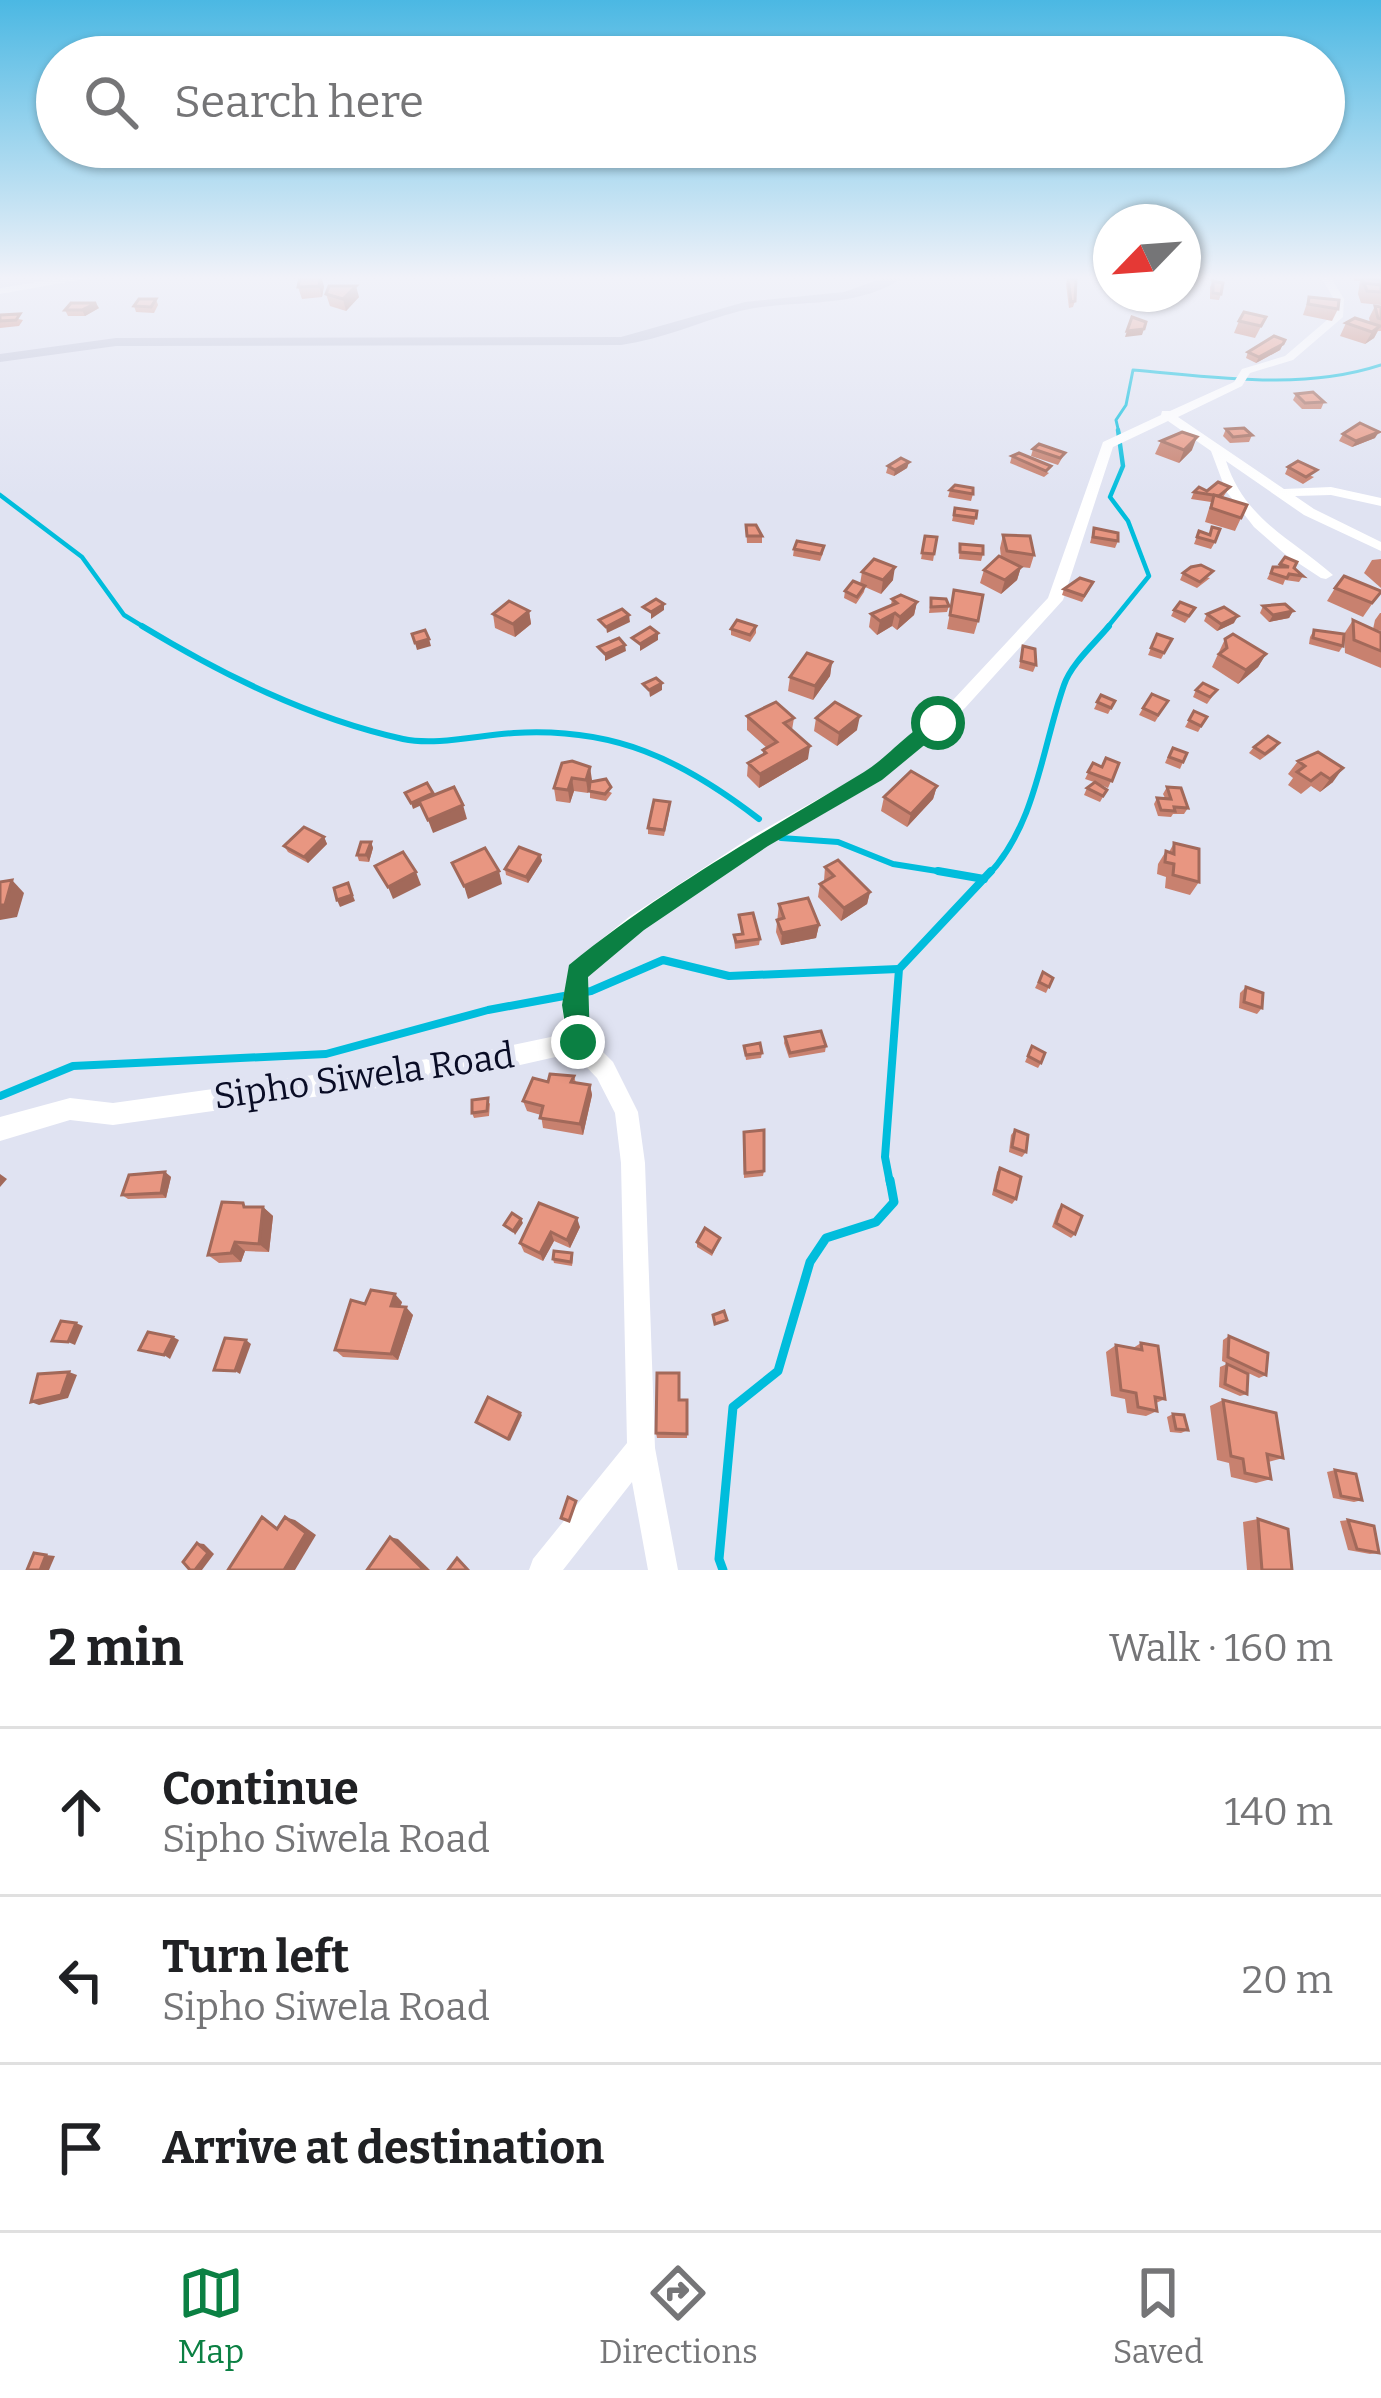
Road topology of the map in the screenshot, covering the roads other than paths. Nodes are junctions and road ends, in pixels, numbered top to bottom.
1 (63, 349) edge
2 (1299, 349) edge
3 (0, 358) edge
4 (1166, 414) junction
5 (1217, 451) junction
6 (1282, 493) junction
7 (1381, 502) edge
8 (1381, 547) edge
9 (1326, 575) dead end
10 (578, 1042) junction
11 (0, 1129) edge
12 (641, 1448) junction
13 (544, 1570) edge
14 (663, 1570) edge

1 - 3 street
2 - 4 street
4 - 5 street
4 - 10 street
5 - 6 street
5 - 9 street
6 - 7 street
6 - 8 street
10 - 11 street, Sipho Siwela Road
10 - 12 street
12 - 13 street
12 - 14 street

